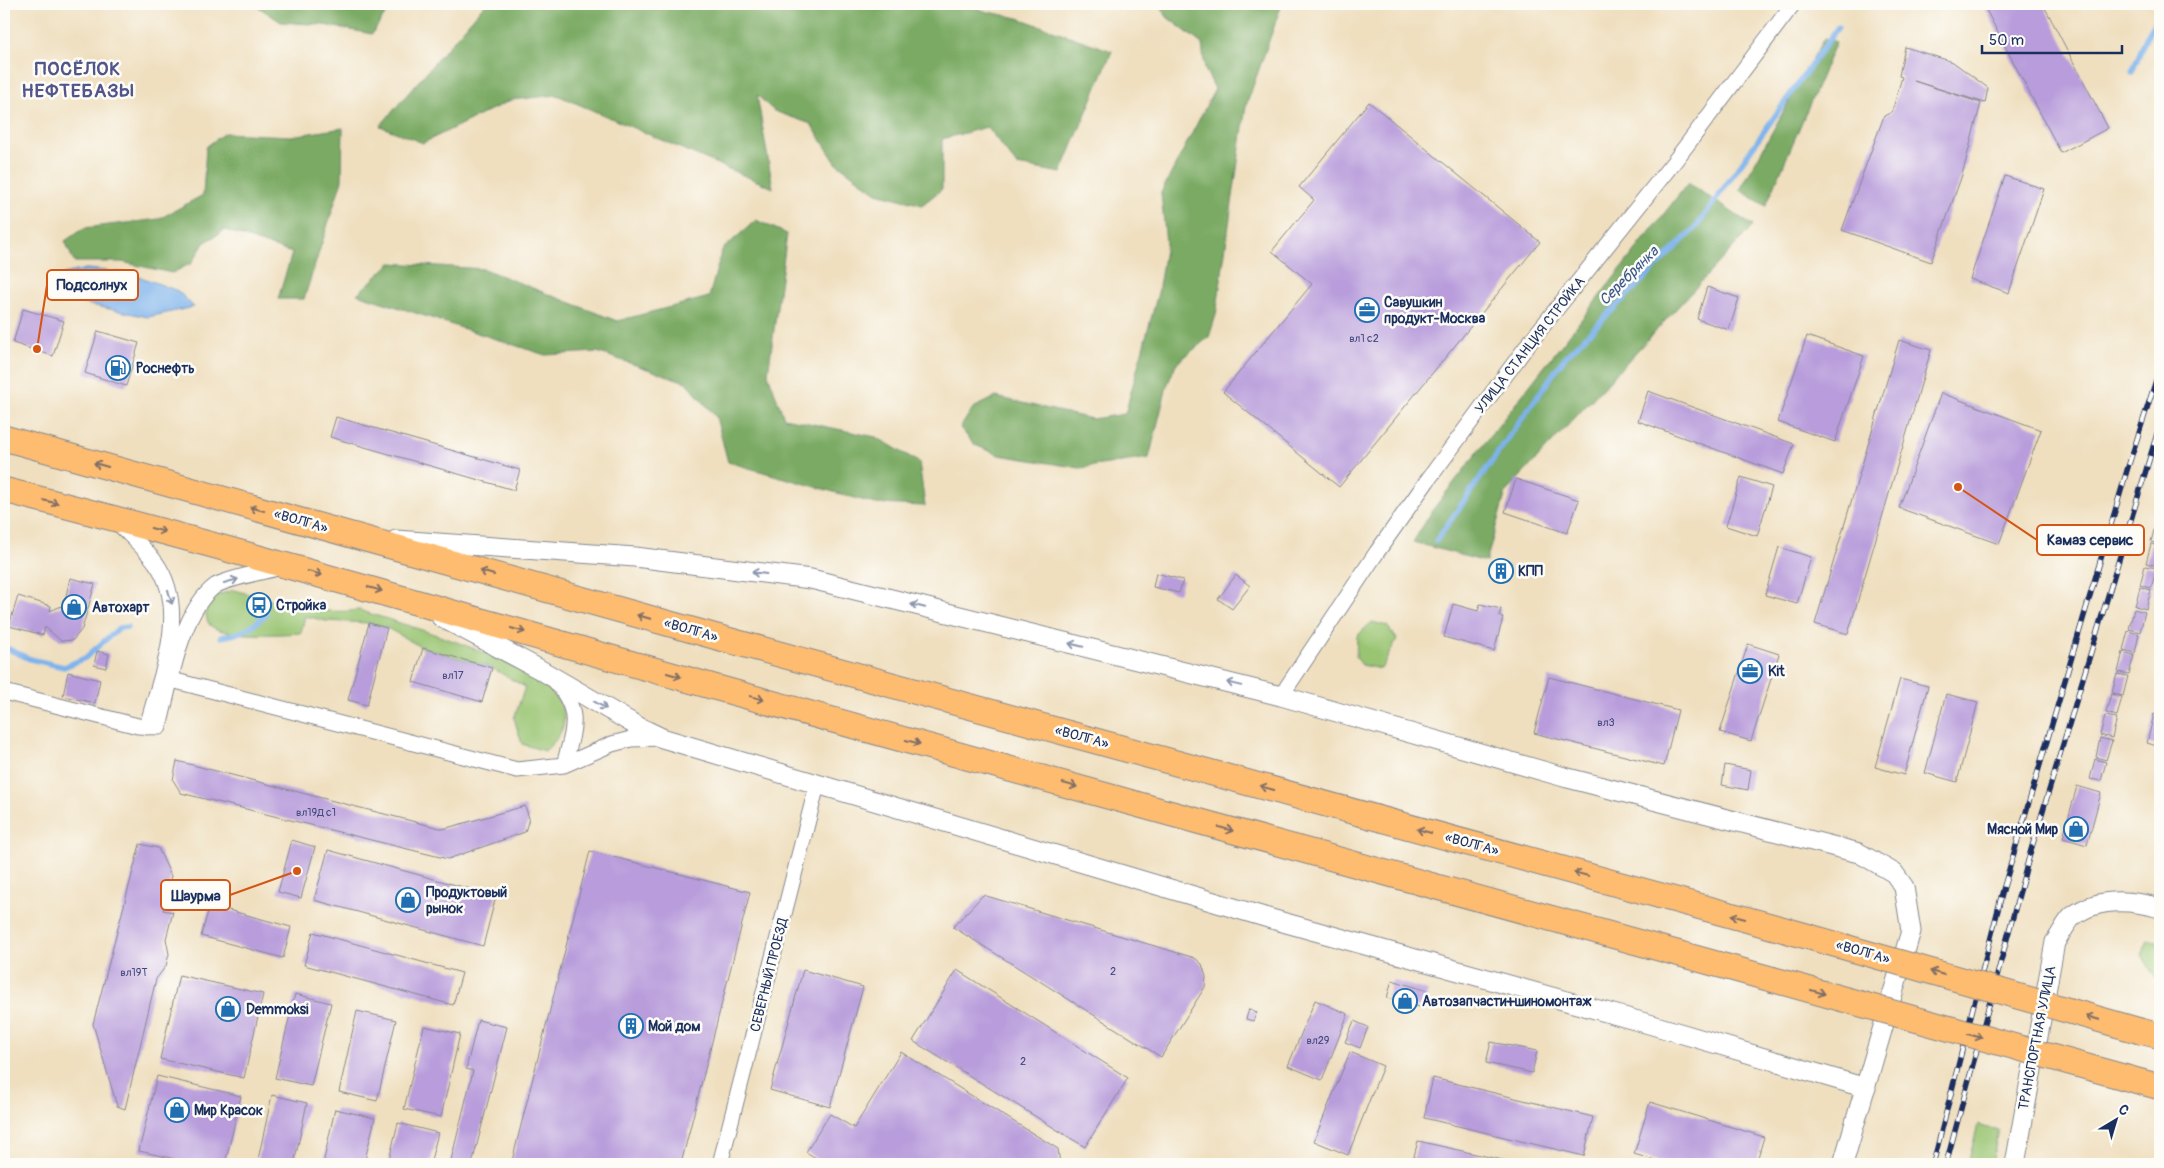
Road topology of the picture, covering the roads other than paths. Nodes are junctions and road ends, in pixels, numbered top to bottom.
1 (1793, 4) edge
2 (4, 438) edge
3 (4, 490) edge
4 (111, 517) junction
5 (355, 537) junction
6 (288, 566) junction
7 (404, 597) junction
8 (549, 675) junction
9 (172, 680) junction
10 (4, 692) edge
11 (1281, 696) junction
12 (153, 727) junction
13 (662, 738) junction
14 (564, 765) junction
15 (817, 785) junction
16 (2160, 908) edge
17 (2150, 1034) edge
18 (2160, 1087) edge
19 (1866, 1088) junction
20 (720, 1164) edge
21 (1843, 1164) edge
22 (2015, 1164) edge

1 - 11 street, УЛИЦА СТАНЦИЯ СТРОЙКА
5 -> 2 highway, «ВОЛГА»
3 -> 4 highway
4 -> 6 highway
4 -> 12 street
11 -> 5 street
17 -> 5 highway, «ВОЛГА», bridge
6 -> 7 highway
9 -> 6 street
7 - 8 street
7 -> 18 highway, bridge
8 -> 13 street
8 - 14 street
9 - 12 street
9 - 14 street
10 - 12 street
11 - 19 street
13 - 14 street
13 - 15 street
15 - 19 street
15 - 20 street, СЕВЕРНЫЙ ПРОЕЗД
16 - 22 street, ТРАНСПОРТНАЯ УЛИЦА
19 - 21 street

